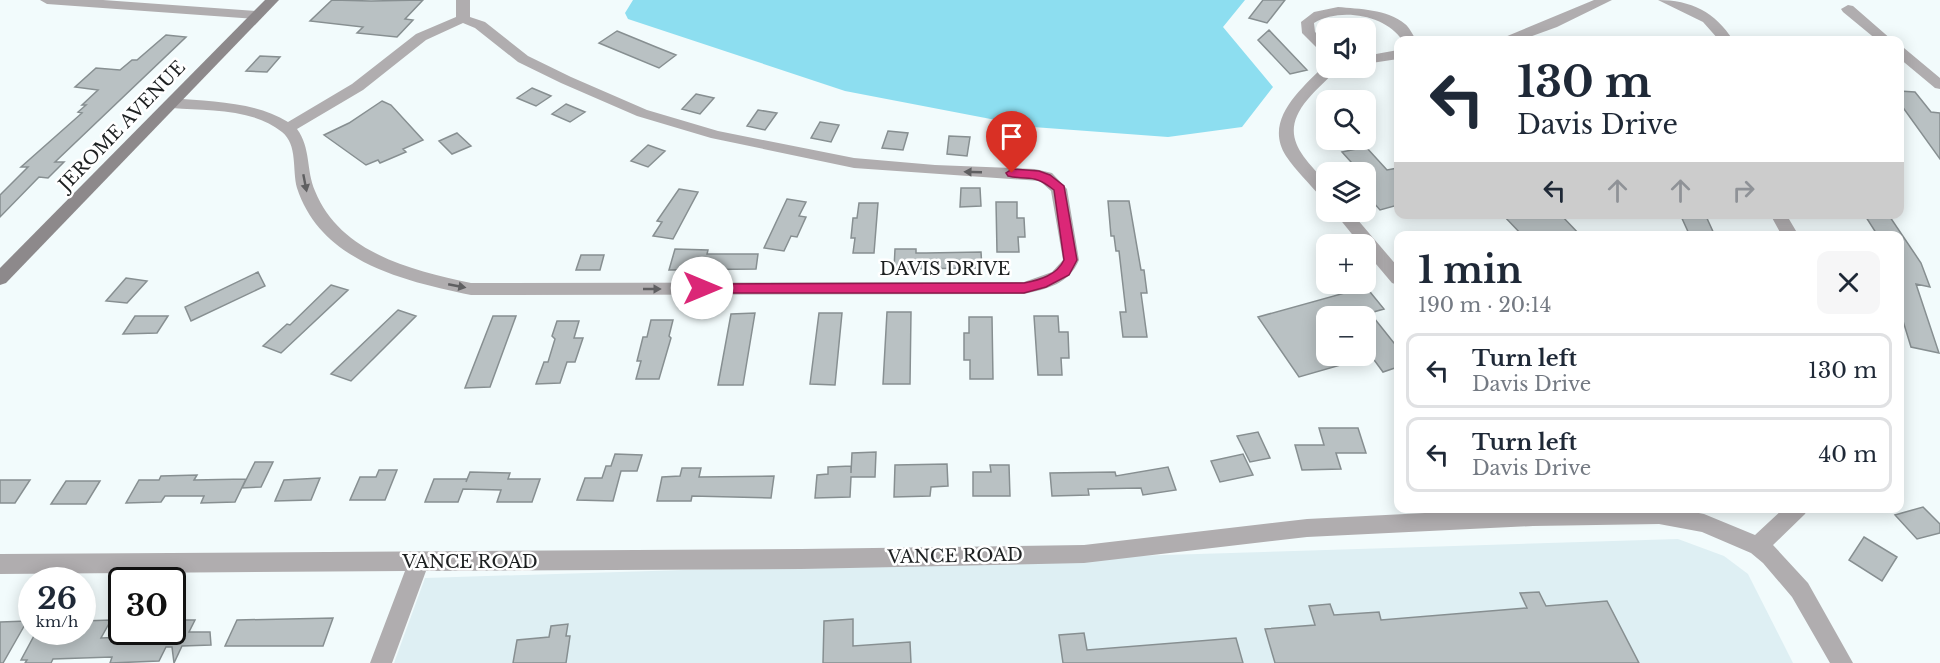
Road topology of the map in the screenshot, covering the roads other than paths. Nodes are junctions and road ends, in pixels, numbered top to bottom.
1 (47, 0) edge
2 (272, 0) edge
3 (464, 0) edge
4 (1605, 0) edge
5 (1665, 0) edge
6 (1848, 9) dead end
7 (257, 15) junction
8 (463, 19) junction
9 (1408, 36) edge
10 (1520, 36) edge
11 (1724, 36) edge
12 (1881, 36) edge
13 (1316, 41) edge
14 (1394, 55) edge
15 (1904, 55) edge
16 (1376, 59) edge
17 (1320, 78) edge
18 (1940, 85) edge
19 (172, 103) junction
20 (288, 128) junction
21 (1316, 181) edge
22 (1350, 222) edge
23 (1394, 274) edge
24 (0, 279) edge
25 (1531, 513) edge
26 (1793, 513) edge
27 (1758, 546) junction
28 (419, 562) junction
29 (0, 564) edge
30 (381, 663) edge
31 (1842, 663) edge

1 - 7 street
2 - 7 main road, JEROME AVENUE
3 - 8 street
4 - 10 street
5 - 11 street
6 - 12 street
7 - 19 main road, JEROME AVENUE
8 - 20 street
20 -> 8 street, DAVIS DRIVE
9 - 13 street
14 - 16 street
15 - 18 street
17 - 21 street
19 - 20 street
19 - 24 main road, JEROME AVENUE
22 - 23 street
25 - 27 street, VANCE ROAD
25 - 28 street, VANCE ROAD
26 - 27 street
27 - 31 street, VANCE ROAD
28 - 29 street, VANCE ROAD
28 - 30 street

